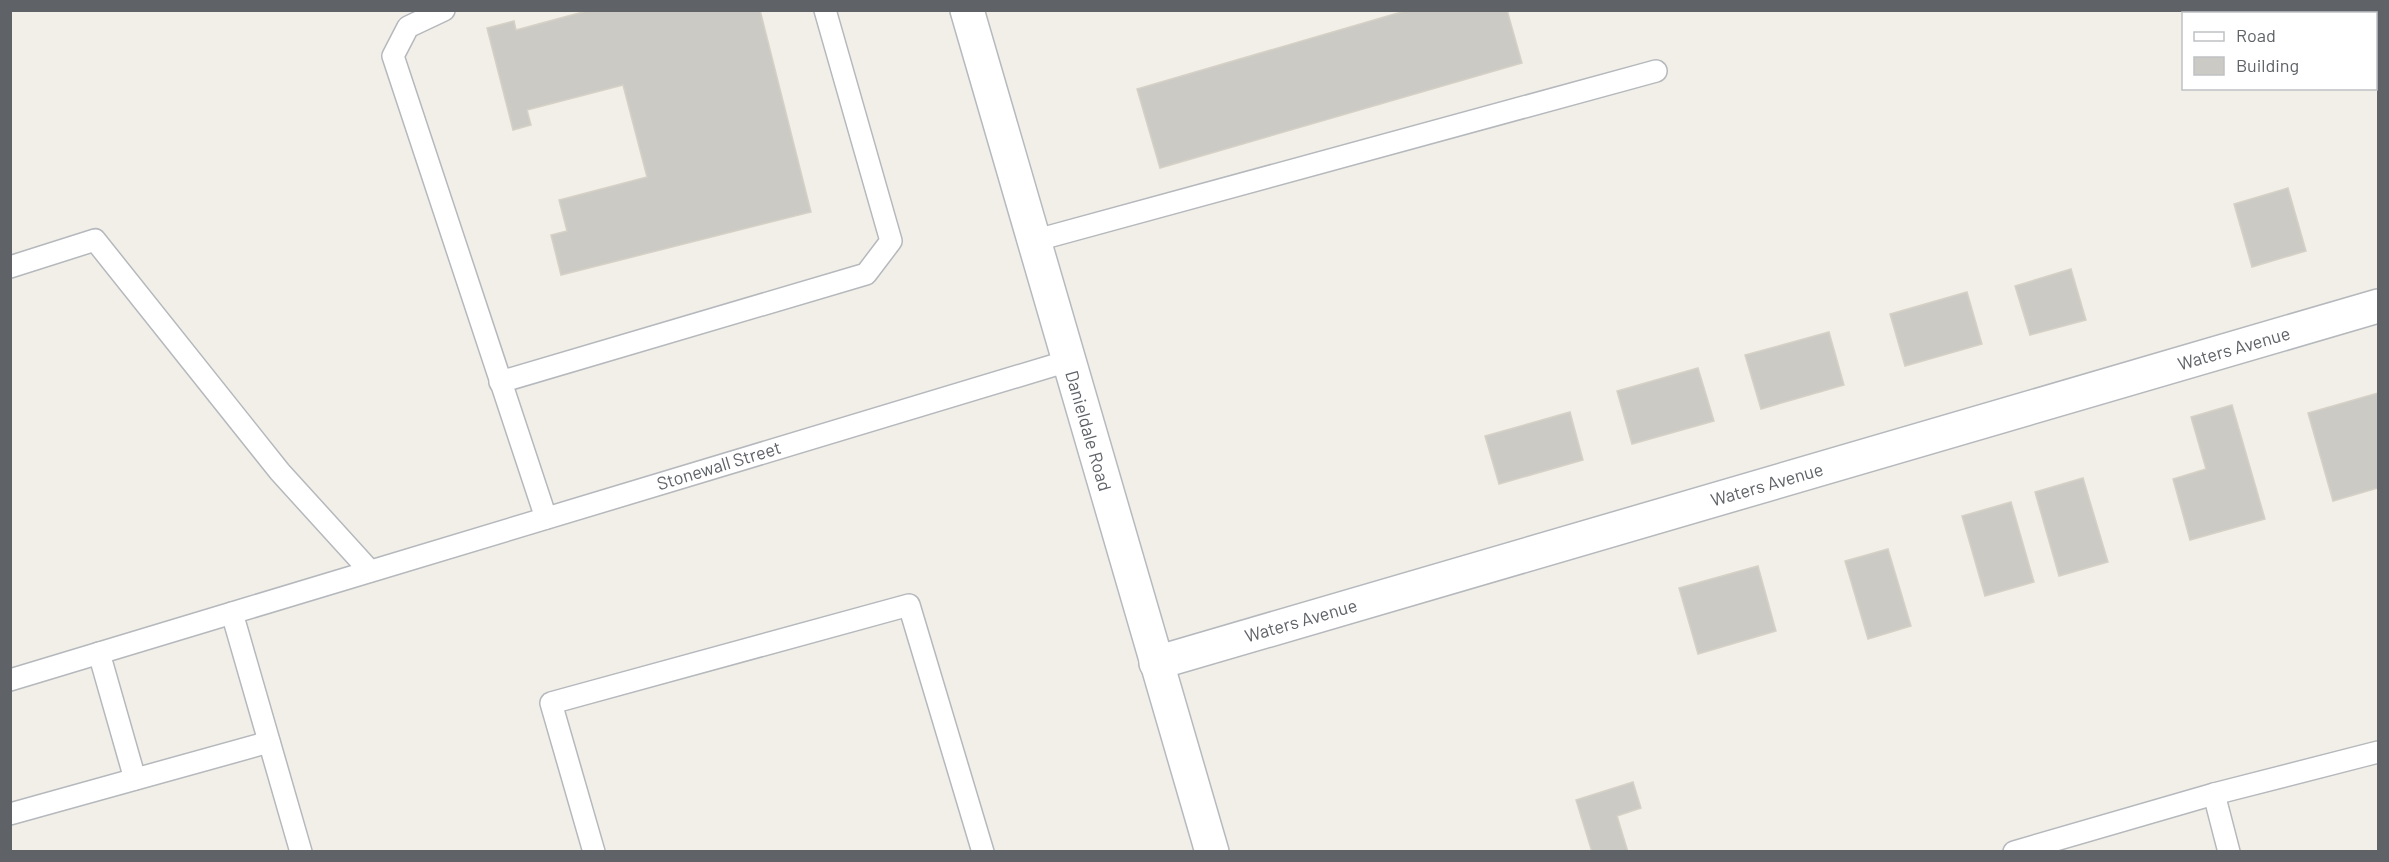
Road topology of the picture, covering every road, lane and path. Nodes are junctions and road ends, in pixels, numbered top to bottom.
1 (444, 10) edge
2 (825, 10) edge
3 (968, 10) edge
4 (1656, 71) dead end
5 (1033, 241) junction
6 (10, 267) edge
7 (2379, 306) edge
8 (1068, 361) junction
9 (500, 382) junction
10 (546, 518) junction
11 (370, 571) junction
12 (232, 613) junction
13 (99, 653) junction
14 (1156, 663) junction
15 (10, 680) edge
16 (269, 742) junction
17 (2379, 752) edge
18 (135, 779) junction
19 (2214, 794) junction
20 (10, 814) edge
21 (2050, 847) edge
22 (301, 852) edge
23 (594, 852) edge
24 (983, 852) edge
25 (1212, 852) edge
26 (2014, 852) edge
27 (2229, 852) edge

1 - 9 lane
2 - 9 lane
3 - 5 street, Danieldale Road
4 - 5 lane
5 - 8 street, Danieldale Road
6 - 11 lane
7 - 14 street, Waters Avenue
8 - 10 lane, Stonewall Street
8 - 14 street, Danieldale Road
9 - 10 lane
10 - 11 lane, Stonewall Street
11 - 12 lane, Stonewall Street
12 - 13 lane, Stonewall Street
12 - 16 lane
13 - 15 lane, Stonewall Street
13 - 18 lane
14 - 25 street, Danieldale Road
16 - 18 lane
16 - 22 lane
17 - 19 lane
18 - 20 lane
19 - 21 lane
19 - 27 lane
21 - 26 lane
23 - 24 lane

